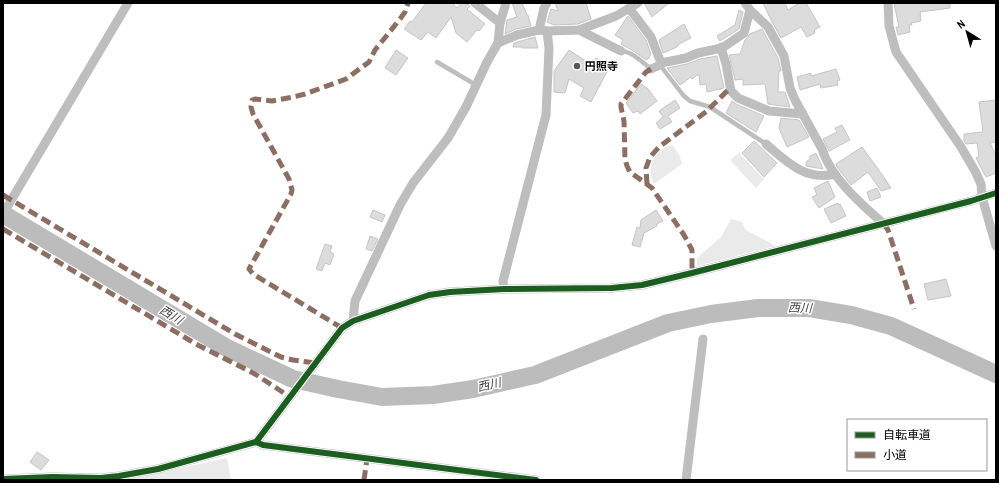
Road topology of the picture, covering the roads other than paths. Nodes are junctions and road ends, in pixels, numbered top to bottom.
1 (128, 3) edge
2 (475, 3) edge
3 (506, 3) edge
4 (547, 3) edge
5 (638, 3) edge
6 (888, 3) edge
7 (625, 7) edge
8 (748, 7) edge
9 (500, 23) junction
10 (543, 30) junction
11 (578, 30) junction
12 (498, 43) junction
13 (721, 48) junction
14 (621, 51) joint
15 (438, 62) dead end
16 (657, 66) junction
17 (476, 85) junction
18 (803, 114) junction
19 (766, 144) joint
20 (835, 174) junction
21 (996, 193) edge
22 (982, 197) junction
23 (3, 214) edge
24 (884, 224) junction
25 (996, 246) edge
26 (504, 289) junction
27 (353, 321) junction
28 (703, 339) dead end
29 (256, 442) junction
30 (3, 479) edge
31 (536, 480) edge
32 (686, 480) edge

1 - 23 street
2 - 9 street
3 - 9 street
4 - 10 street
5 - 7 street
6 - 22 street
7 - 11 street
7 - 16 street
8 - 13 street
8 - 18 street
9 - 12 street
10 - 11 street
10 - 12 street
10 - 26 street
11 - 14 street
12 - 17 street
13 - 16 street
13 - 18 street
14 - 16 lane
15 - 17 lane
16 - 19 lane
17 - 27 street
18 - 20 street
19 - 20 street
20 - 24 street
21 - 22 street
22 - 24 street
22 - 25 street
24 - 26 street
26 - 27 street
27 - 29 street
28 - 32 street
29 - 30 street
29 - 31 street

